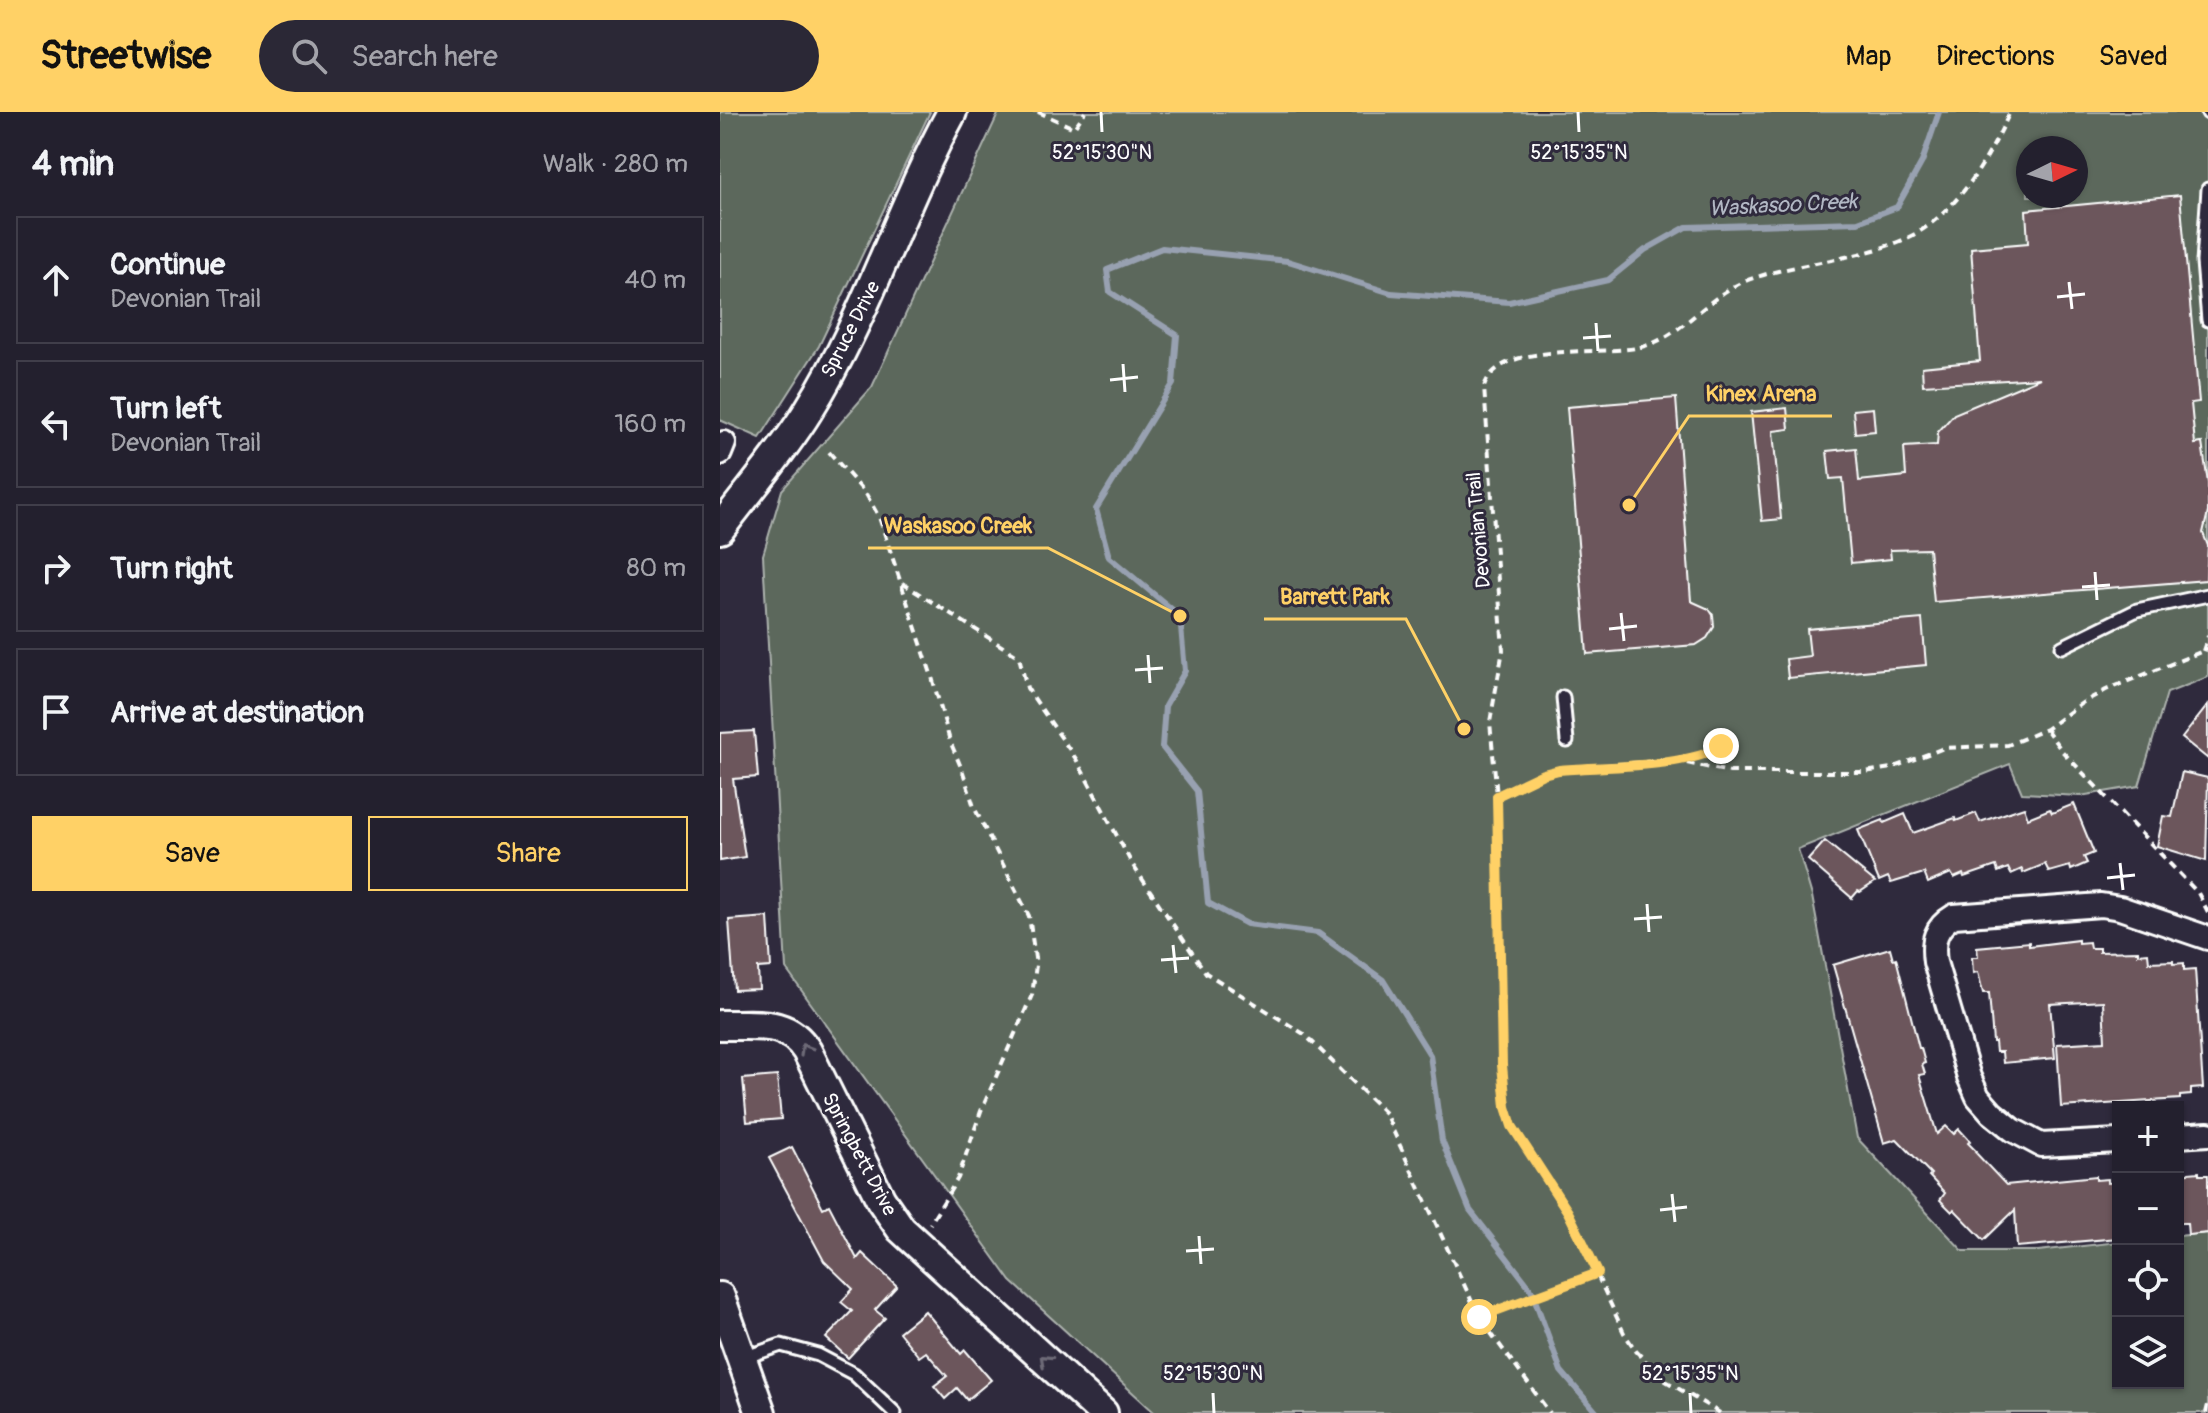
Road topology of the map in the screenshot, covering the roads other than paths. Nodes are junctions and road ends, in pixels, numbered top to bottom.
1 (952, 112) edge
2 (2208, 189) edge
3 (2208, 320) edge
4 (720, 529) edge
5 (2208, 595) edge
6 (2062, 647) dead end
7 (1563, 697) dead end
8 (1567, 741) dead end
9 (2208, 938) edge
10 (720, 1025) edge
11 (2208, 1134) edge
12 (2184, 1136) edge
13 (2112, 1141) edge
14 (720, 1297) edge
15 (742, 1358) junction
16 (761, 1413) edge
17 (895, 1413) edge
18 (1103, 1413) edge

1 - 4 street, Spruce Drive
2 - 3 lane
5 - 6 lane
7 - 8 lane
9 - 13 street
18 -> 10 street, Springbett Drive
11 - 12 street
14 - 15 street
15 - 16 street
15 - 17 lane

